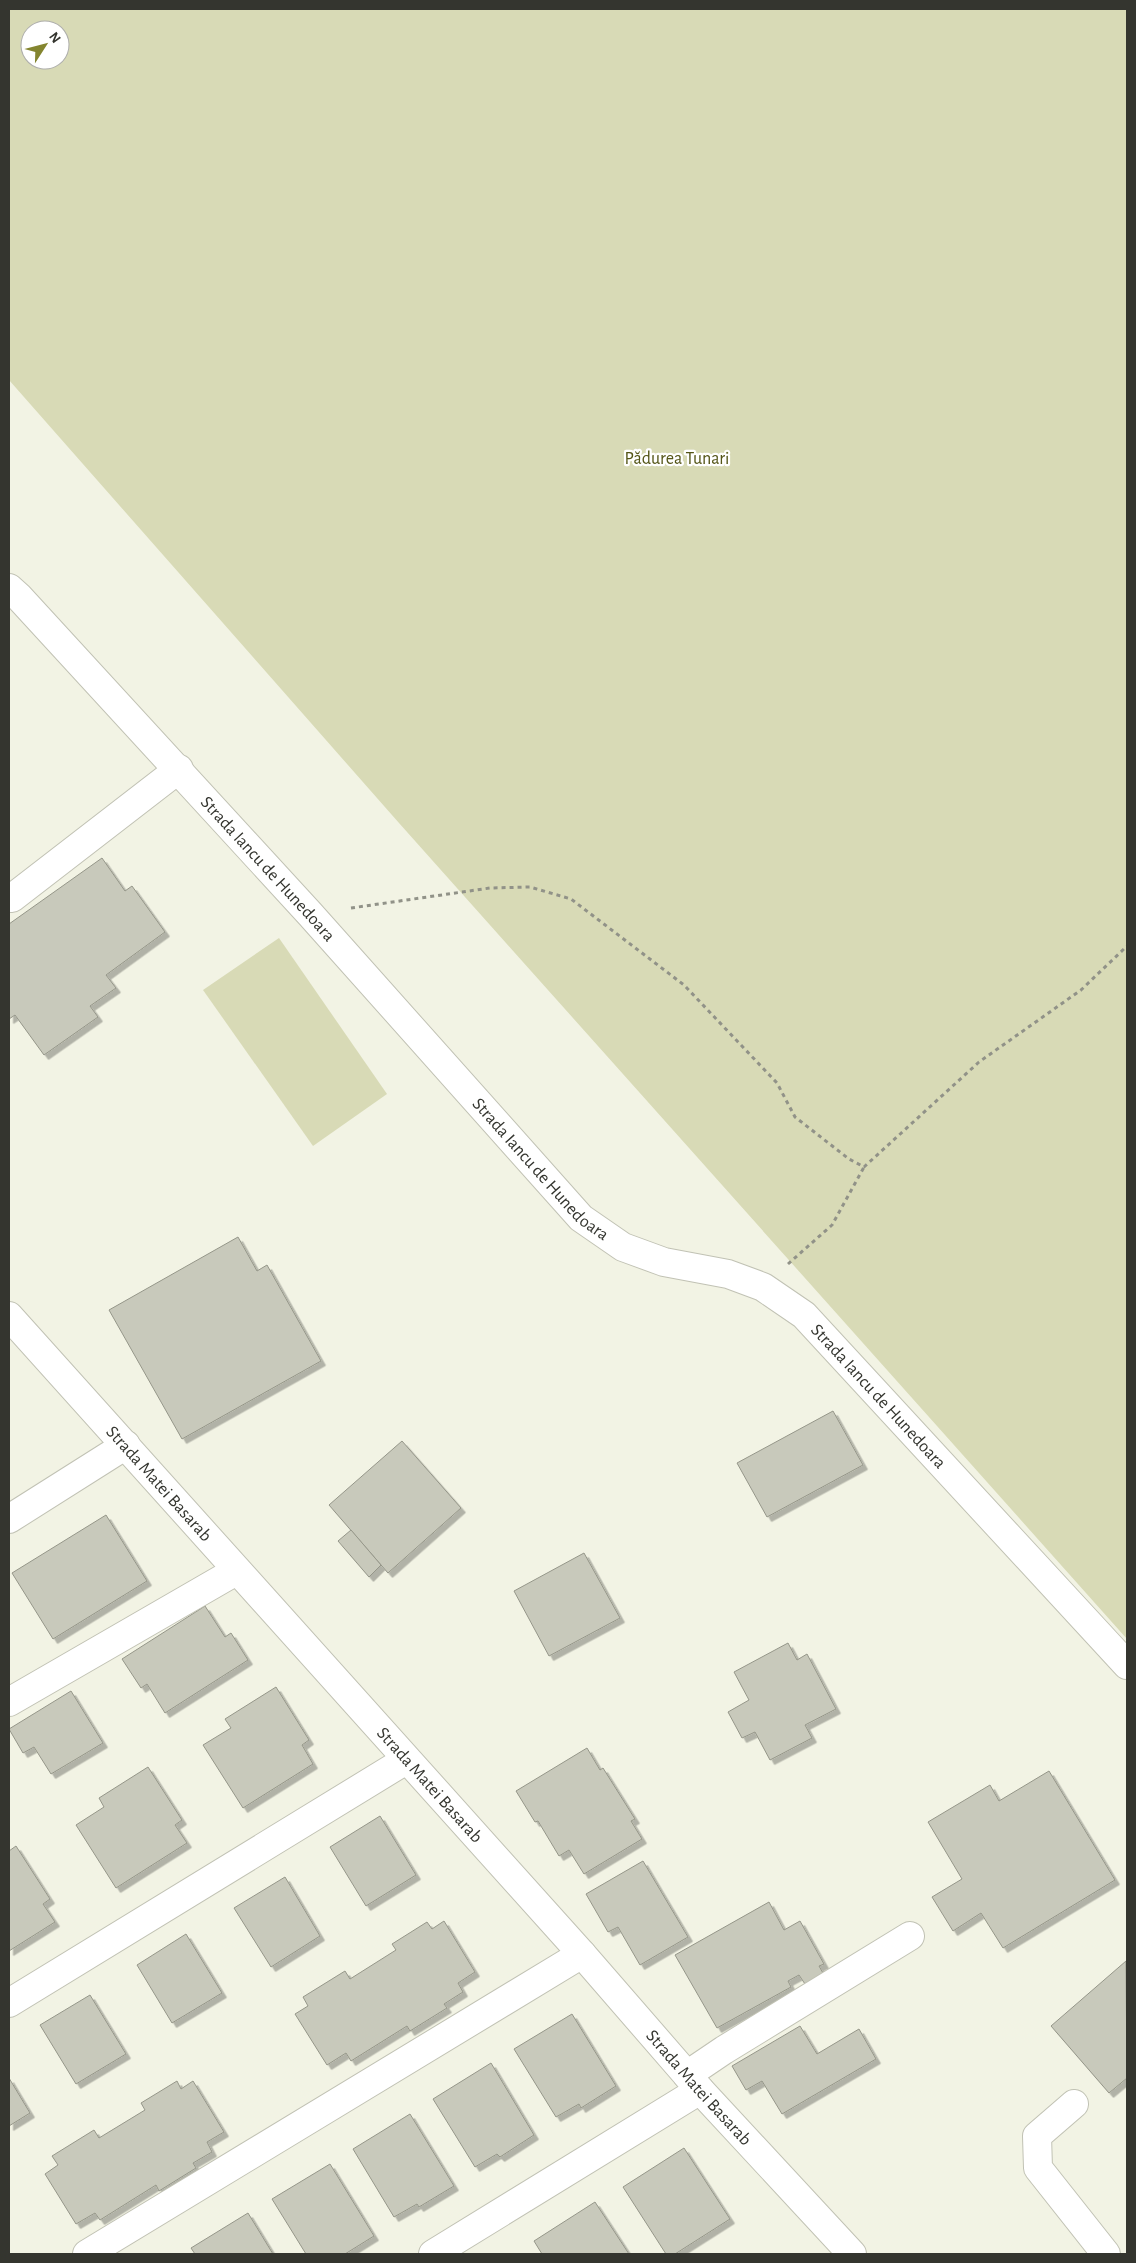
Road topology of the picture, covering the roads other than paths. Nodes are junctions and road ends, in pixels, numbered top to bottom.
1 (9, 588) edge
2 (180, 770) junction
3 (12, 898) dead end
4 (9, 1316) edge
5 (126, 1445) junction
6 (9, 1519) edge
7 (236, 1570) junction
8 (1127, 1665) edge
9 (9, 1702) edge
10 (406, 1760) junction
11 (910, 1936) dead end
12 (582, 1954) junction
13 (9, 2003) edge
14 (694, 2082) junction
15 (1074, 2104) dead end
16 (87, 2254) edge
17 (433, 2254) edge
18 (852, 2254) edge
19 (1106, 2254) edge

1 - 2 street, Strada Iancu de Hunedoara
2 - 3 street
2 - 8 street, Strada Iancu de Hunedoara
4 - 5 street, Strada Matei Basarab
5 - 6 street
5 - 7 street, Strada Matei Basarab
7 - 9 street
7 - 10 street, Strada Matei Basarab
10 - 12 street, Strada Matei Basarab
10 - 13 street
11 - 14 street
12 - 14 street, Strada Matei Basarab
12 - 16 street
14 - 17 street
14 - 18 street, Strada Matei Basarab
15 - 19 street

